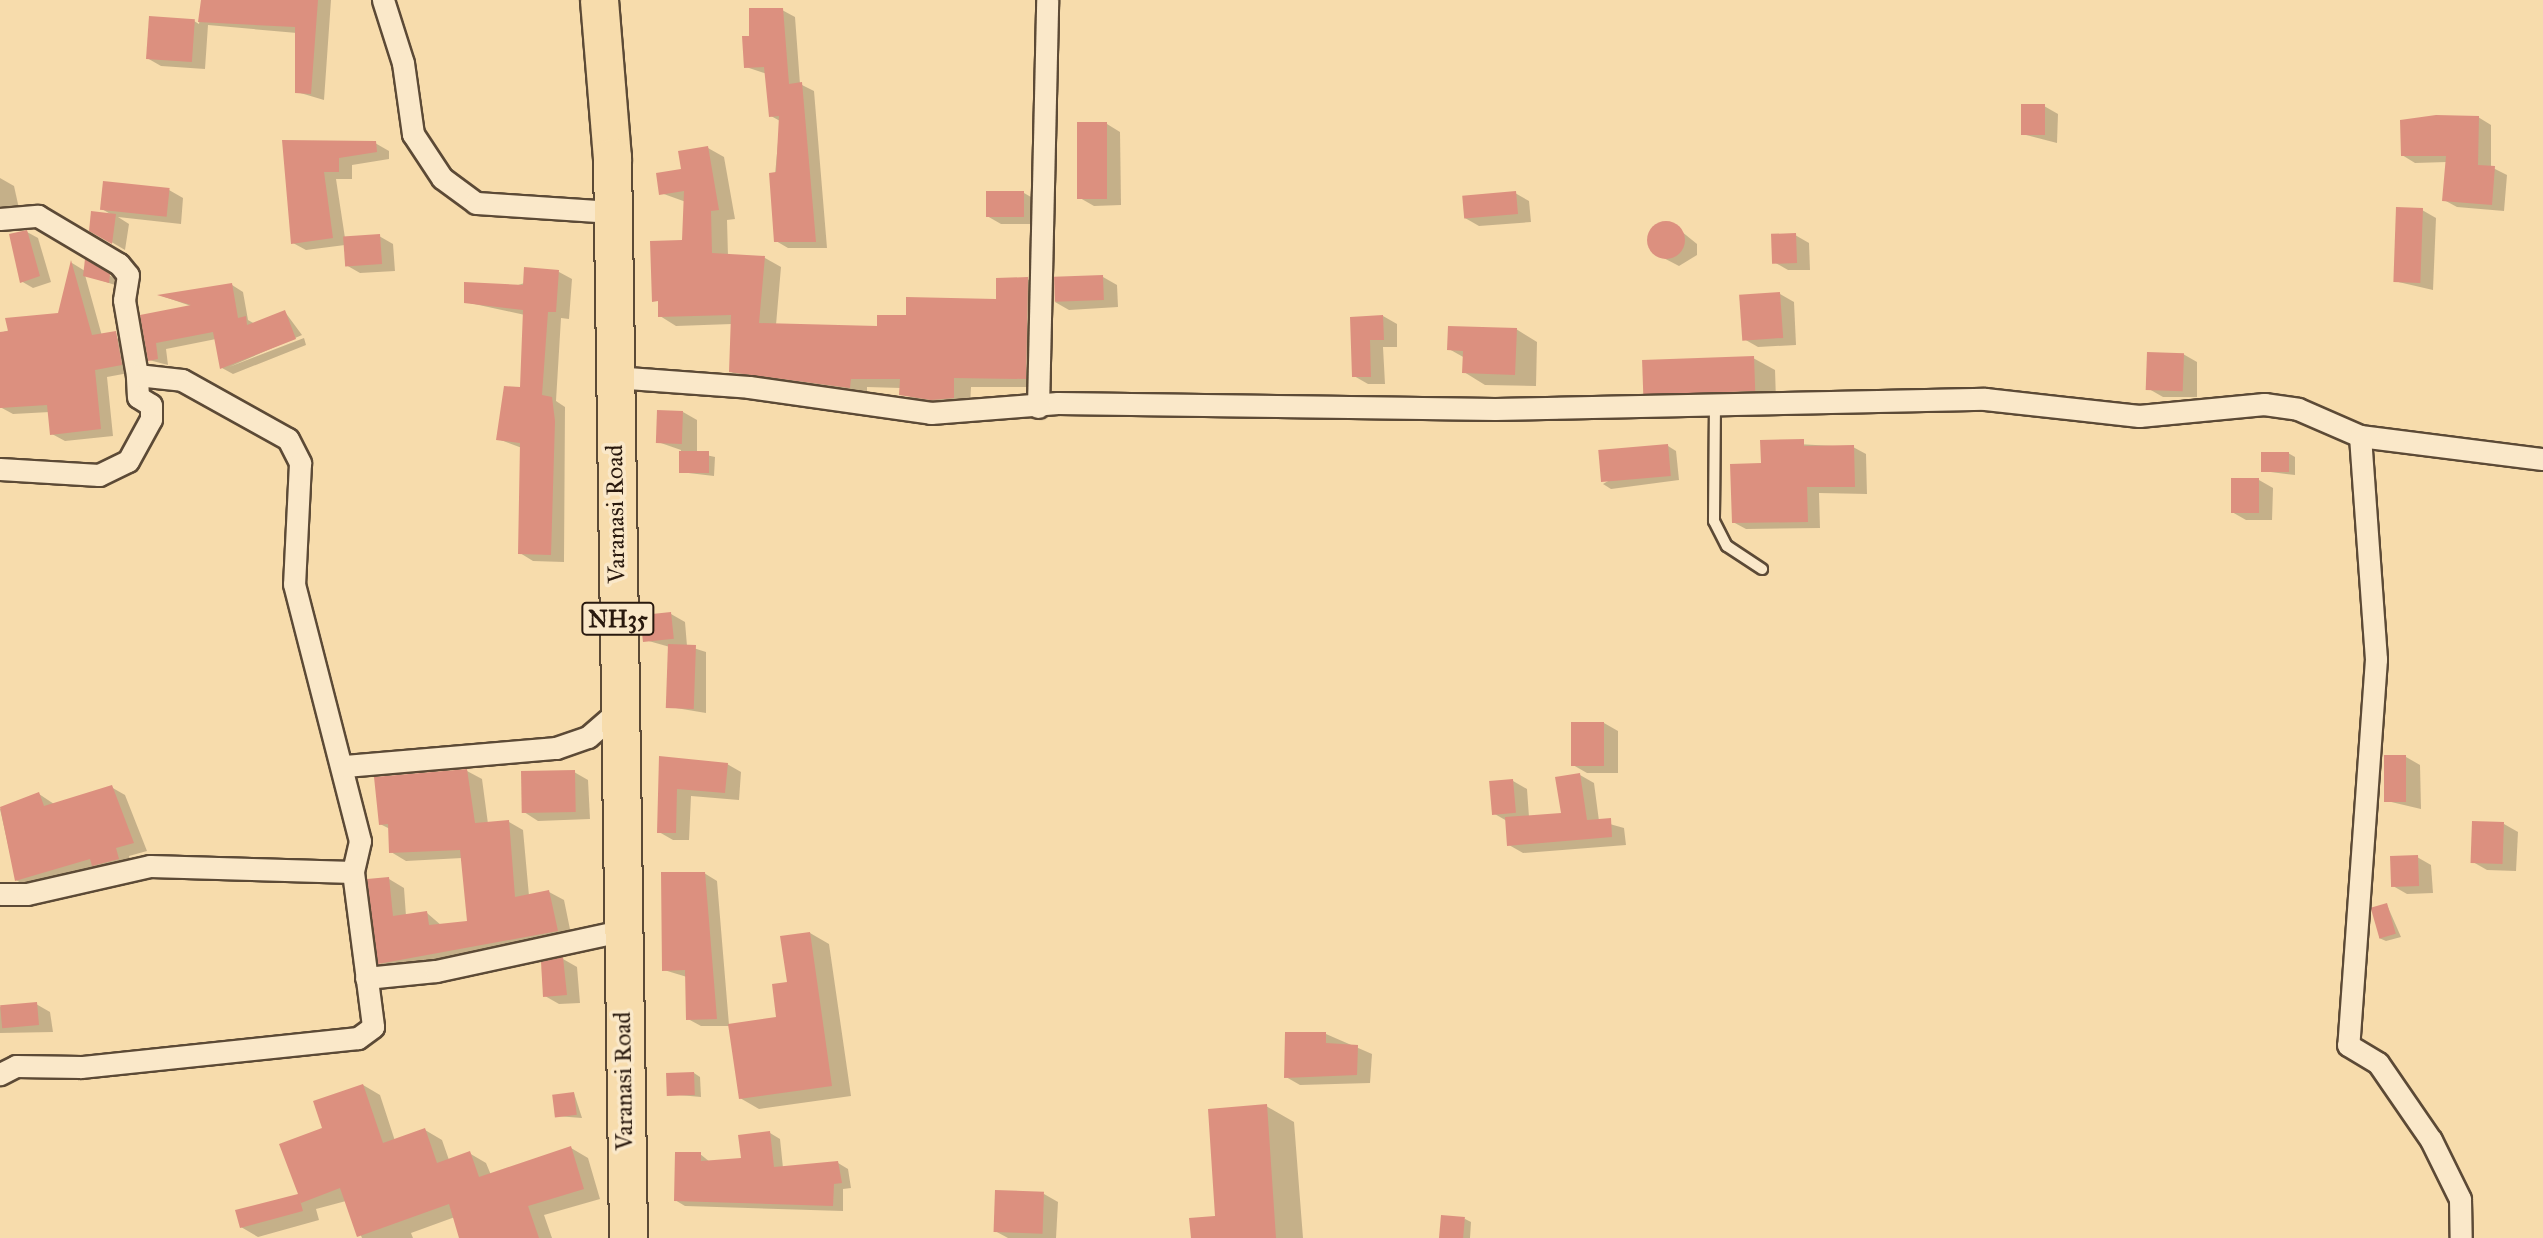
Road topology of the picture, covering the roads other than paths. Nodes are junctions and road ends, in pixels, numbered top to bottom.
1 (383, 0) edge
2 (599, 0) edge
3 (1046, 0) edge
4 (613, 212) junction
5 (0, 219) edge
6 (137, 375) junction
7 (614, 377) junction
8 (1715, 403) junction
9 (1038, 407) junction
10 (2360, 436) junction
11 (2543, 459) edge
12 (0, 469) edge
13 (1762, 569) dead end
14 (619, 710) junction
15 (345, 766) junction
16 (353, 872) junction
17 (0, 894) edge
18 (621, 931) junction
19 (366, 978) junction
20 (0, 1074) edge
21 (628, 1238) edge
22 (2461, 1238) edge

1 - 4 street
2 - 4 highway, Varanasi Road / NH35
3 - 9 street
4 - 7 highway, Varanasi Road / NH35
5 - 6 street
6 - 12 street
6 - 15 street
7 - 9 street
7 - 14 highway, Varanasi Road / NH35
8 - 9 street
8 - 10 street
8 - 13 lane
10 - 11 street
10 - 22 street
14 - 15 street
14 - 18 highway, Varanasi Road / NH35
15 - 16 street
16 - 17 street
16 - 19 street
18 - 19 street
18 - 21 highway, Varanasi Road / NH35
19 - 20 street

